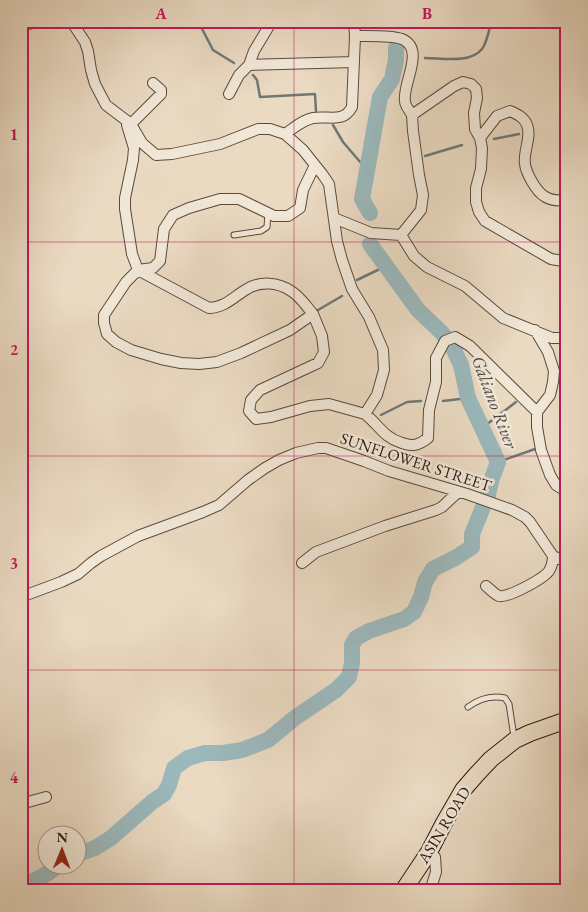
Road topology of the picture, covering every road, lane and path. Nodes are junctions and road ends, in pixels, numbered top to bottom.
1 (44, 21) edge
2 (62, 21) edge
3 (272, 21) edge
4 (354, 21) edge
5 (76, 23) edge
6 (21, 25) edge
7 (354, 36) junction
8 (354, 62) junction
9 (249, 65) junction
10 (153, 84) dead end
11 (229, 94) dead end
12 (412, 115) junction
13 (128, 122) junction
14 (285, 134) junction
15 (480, 138) junction
16 (315, 166) junction
17 (567, 200) edge
18 (268, 213) junction
19 (334, 218) junction
20 (234, 235) dead end
21 (401, 235) junction
22 (567, 260) edge
23 (138, 270) junction
24 (313, 314) junction
25 (535, 330) junction
26 (567, 338) edge
27 (537, 412) junction
28 (365, 414) junction
29 (567, 492) edge
30 (463, 493) junction
31 (553, 556) junction
32 (567, 562) edge
33 (302, 563) dead end
34 (486, 586) dead end
35 (21, 597) edge
36 (468, 707) dead end
37 (567, 720) edge
38 (515, 740) junction
39 (46, 797) dead end
40 (21, 804) edge
41 (429, 852) junction
42 (403, 891) edge
43 (430, 891) edge

1 - 6 street
2 - 5 street
3 - 9 street
4 - 7 street
5 - 13 street
7 - 8 street
7 - 12 street
8 - 9 street
8 - 14 street
9 - 11 street
10 - 13 street
12 - 15 street
12 - 21 street
13 - 14 street
13 - 23 street
14 - 16 street
15 - 17 street
15 - 22 street
16 - 18 street
16 - 19 street
18 - 20 lane
18 - 23 street
19 - 21 street
19 - 28 street
21 - 25 street
23 - 24 street
23 - 24 street
24 - 28 street
25 - 26 street
25 - 27 street
27 - 28 street
27 - 29 street
30 - 31 street, SUNFLOWER STREET
30 - 33 street
30 - 35 street, SUNFLOWER STREET
31 - 32 street
31 - 34 street
36 - 38 lane
37 - 38 main road, ASIN ROAD
38 - 41 main road, ASIN ROAD
39 - 40 street
41 - 42 main road, ASIN ROAD
41 - 43 street

